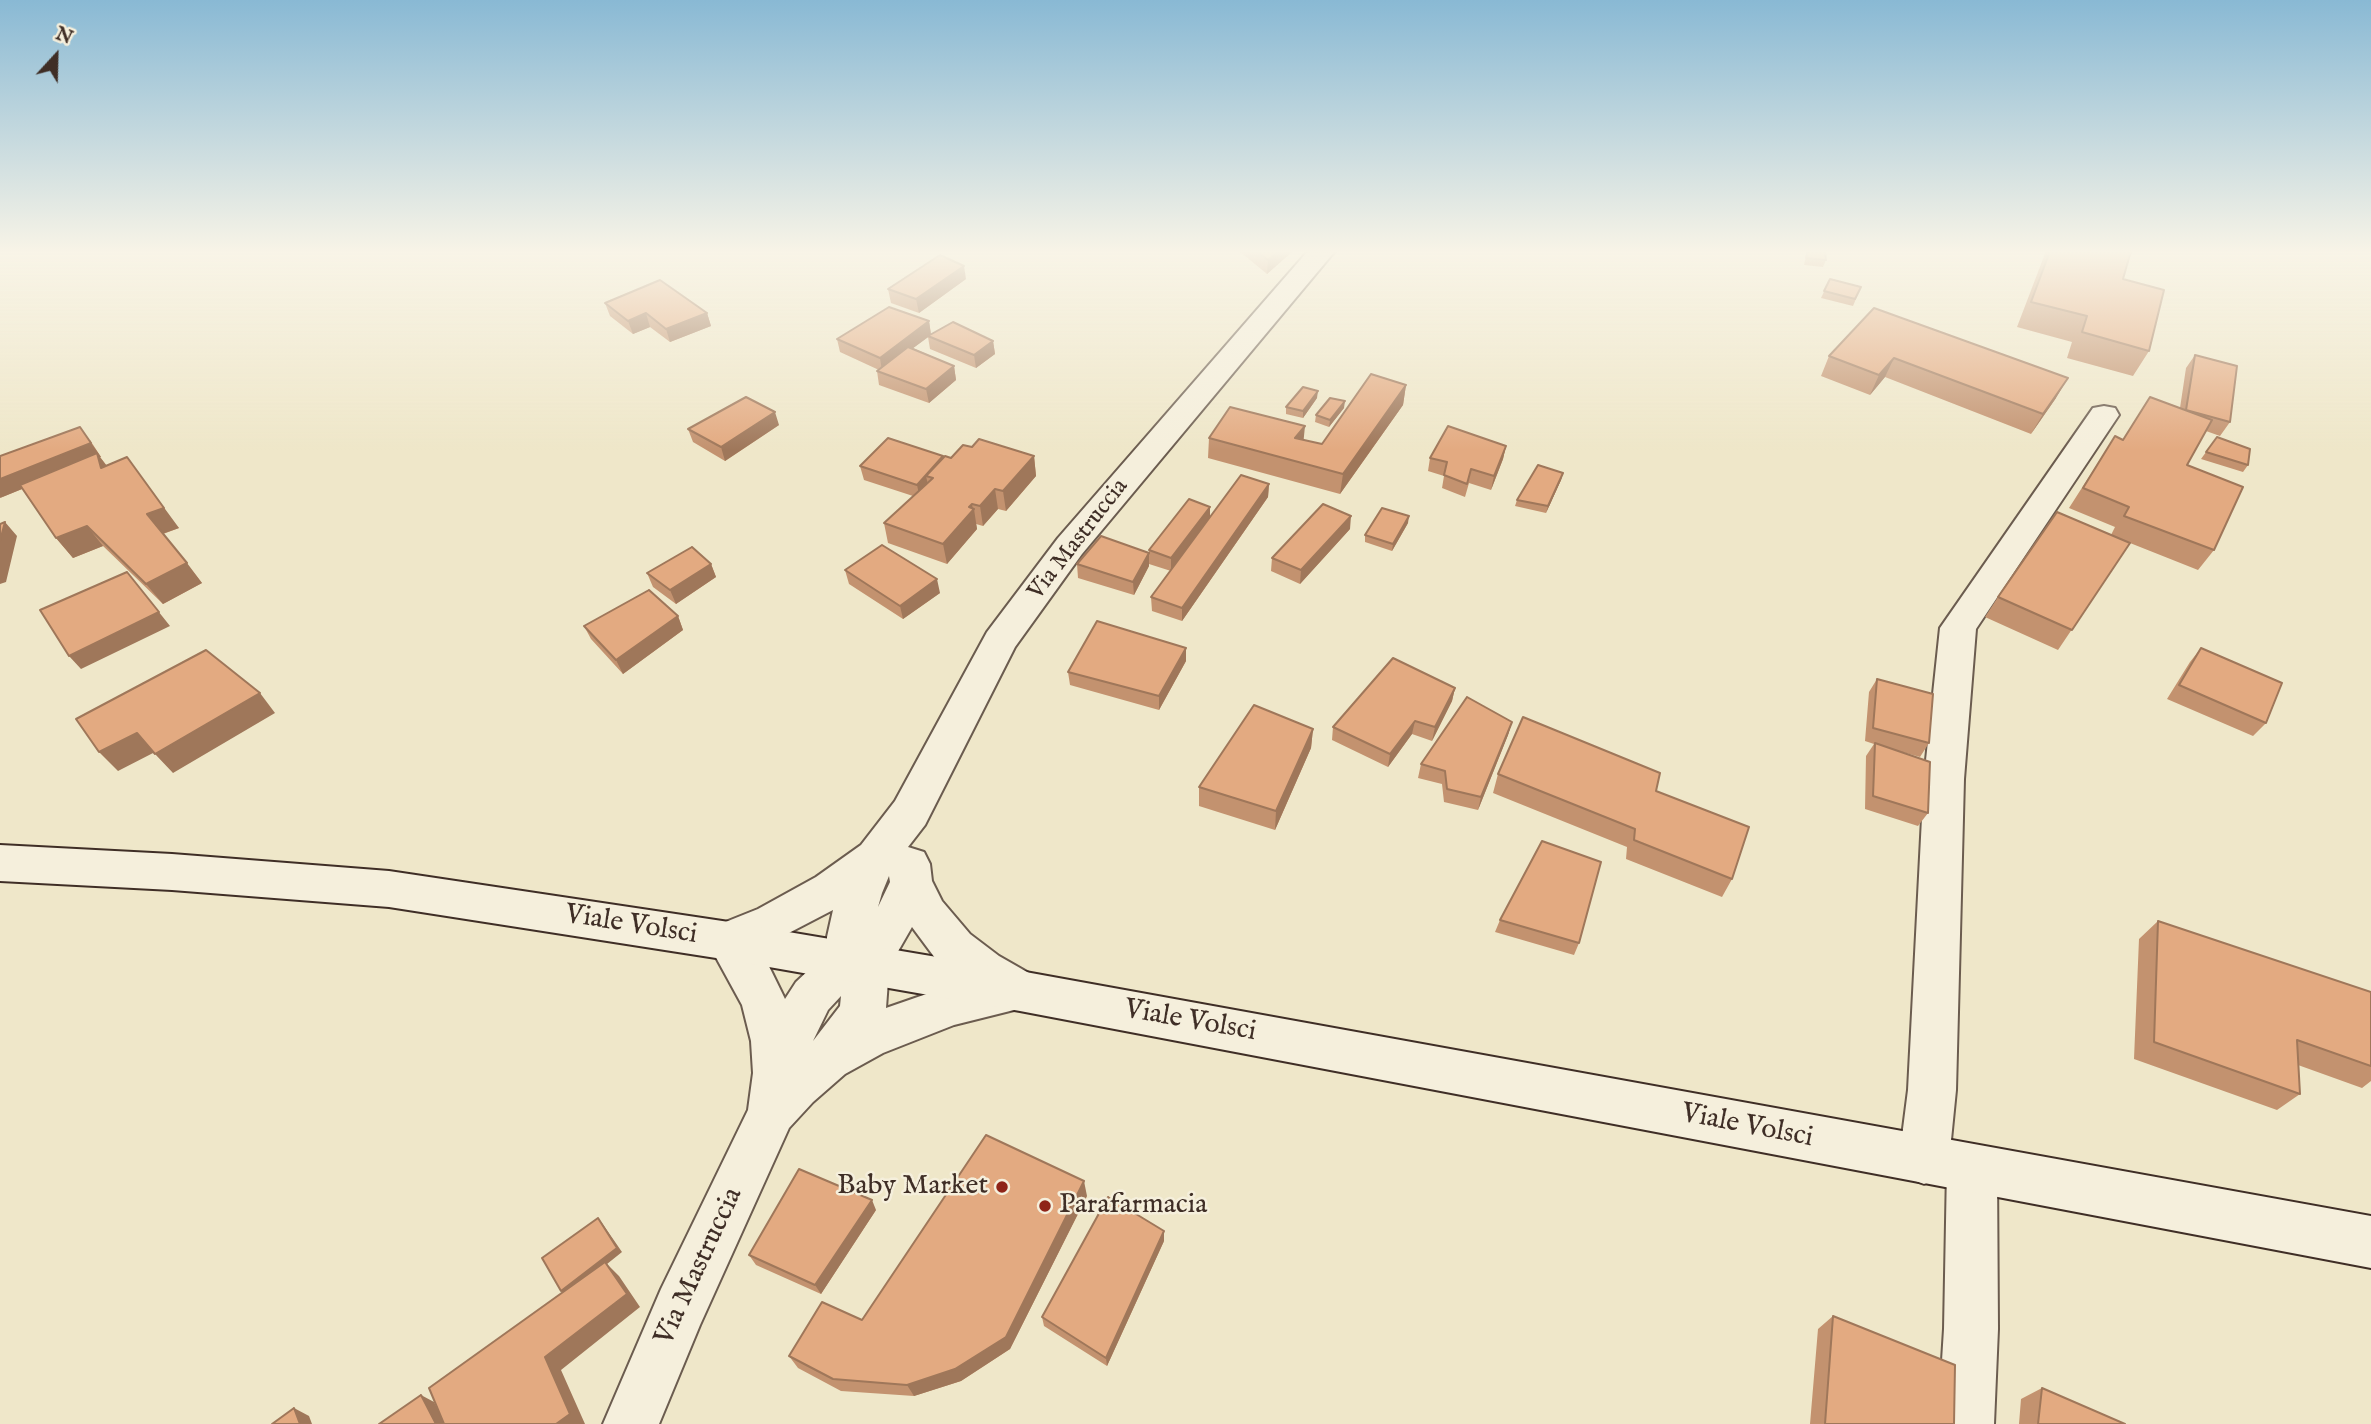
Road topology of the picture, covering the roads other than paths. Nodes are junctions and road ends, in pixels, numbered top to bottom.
1 (1265, 317) edge
2 (2104, 415) dead end
3 (910, 813) junction
4 (876, 857) junction
5 (0, 863) edge
6 (911, 882) junction
7 (729, 941) junction
8 (859, 962) junction
9 (1020, 991) junction
10 (827, 1060) junction
11 (775, 1092) junction
12 (1948, 1165) junction
13 (2371, 1242) edge
14 (631, 1424) edge
15 (1966, 1424) edge

1 - 3 street, Via Mastruccia
2 - 12 street
3 - 4 street, Via Mastruccia
3 - 6 street
4 - 7 street
4 - 8 street
5 - 7 street, Viale Volsci
6 - 8 street
6 - 9 street
7 - 8 street, Viale Volsci
7 - 11 street
8 - 9 street, Viale Volsci
8 - 10 street
8 - 11 street
9 - 10 street
9 - 12 street, Viale Volsci
10 - 11 street
11 - 14 street, Via Mastruccia
12 - 13 street, Viale Volsci
12 - 15 street

